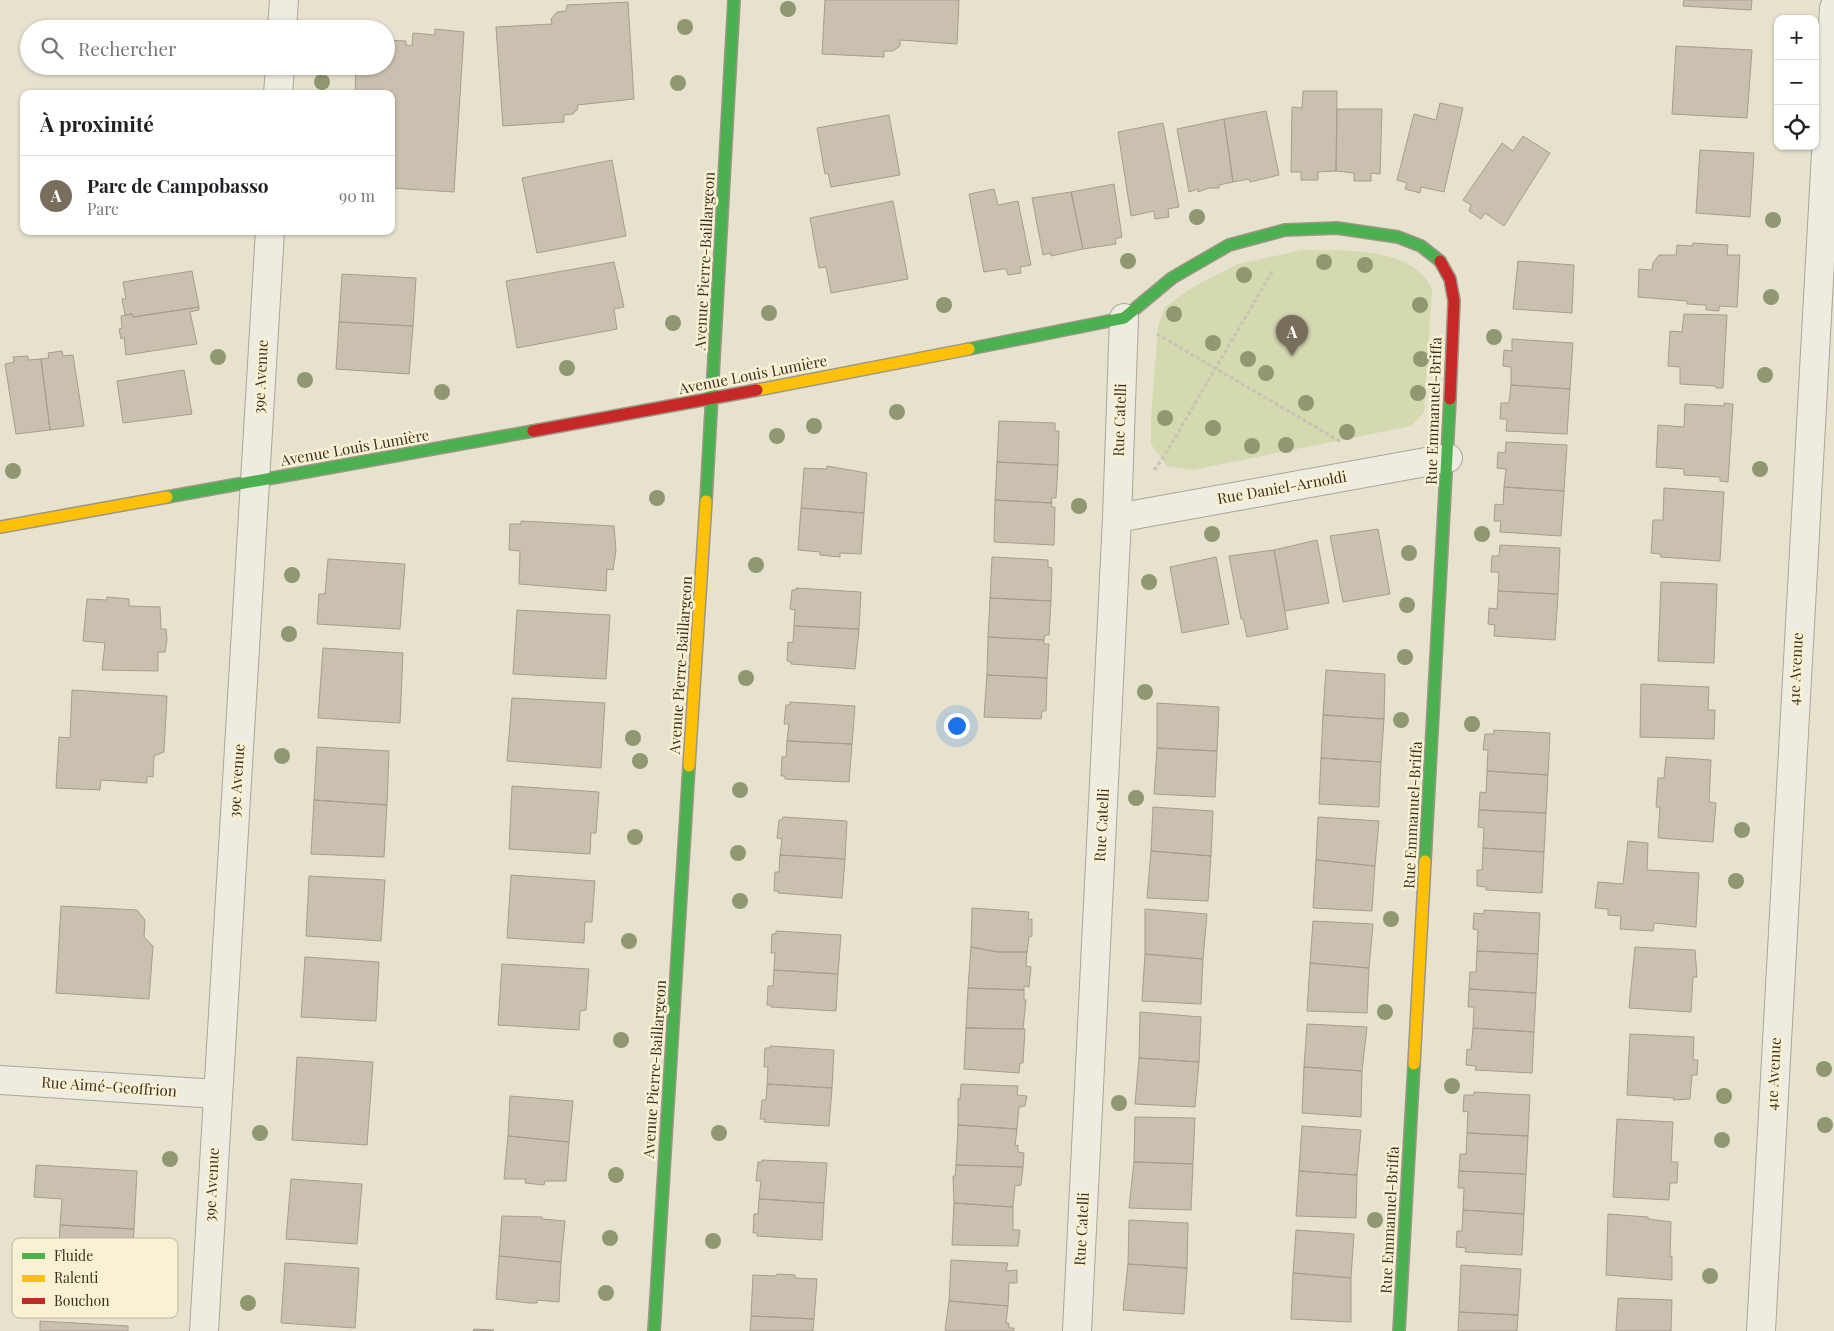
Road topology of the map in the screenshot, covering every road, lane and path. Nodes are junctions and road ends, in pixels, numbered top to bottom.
1 (284, 0) edge
2 (734, 0) edge
3 (1834, 8) edge
4 (283, 20) edge
5 (279, 75) edge
6 (278, 90) edge
7 (1832, 92) edge
8 (1297, 229) junction
9 (270, 235) edge
10 (1454, 301) joint
11 (1125, 317) junction
12 (1216, 368) junction
13 (712, 399) junction
14 (1448, 458) junction
15 (1388, 469) junction
16 (1152, 473) dead end
17 (255, 482) junction
18 (1117, 518) junction
19 (0, 527) edge
20 (0, 1080) edge
21 (217, 1094) junction
22 (204, 1331) edge
23 (654, 1331) edge
24 (1076, 1331) edge
25 (1399, 1331) edge
26 (1761, 1331) edge

1 - 4 street
2 - 13 street, Avenue Pierre-Baillargeon
3 - 7 street, 41e Avenue
5 - 6 street
7 - 26 street, 41e Avenue
8 - 10 street, Avenue Louis Lumière
8 - 11 street, Avenue Louis Lumière
8 - 12 path
9 - 17 street, 39e Avenue
10 - 14 street, Rue Emmanuel-Briffa
11 - 12 path
11 - 13 street, Avenue Louis Lumière
11 - 18 street, Rue Catelli
12 - 15 path
12 - 16 path
13 - 17 street, Avenue Louis Lumière
13 - 23 street, Avenue Pierre-Baillargeon
14 - 15 street, Rue Daniel-Arnoldi
14 - 25 street, Rue Emmanuel-Briffa
15 - 18 street, Rue Daniel-Arnoldi
17 - 19 street, Avenue Louis Lumière
17 - 21 street, 39e Avenue
18 - 24 street, Rue Catelli
20 - 21 street, Rue Aimé-Geoffrion
21 - 22 street, 39e Avenue

